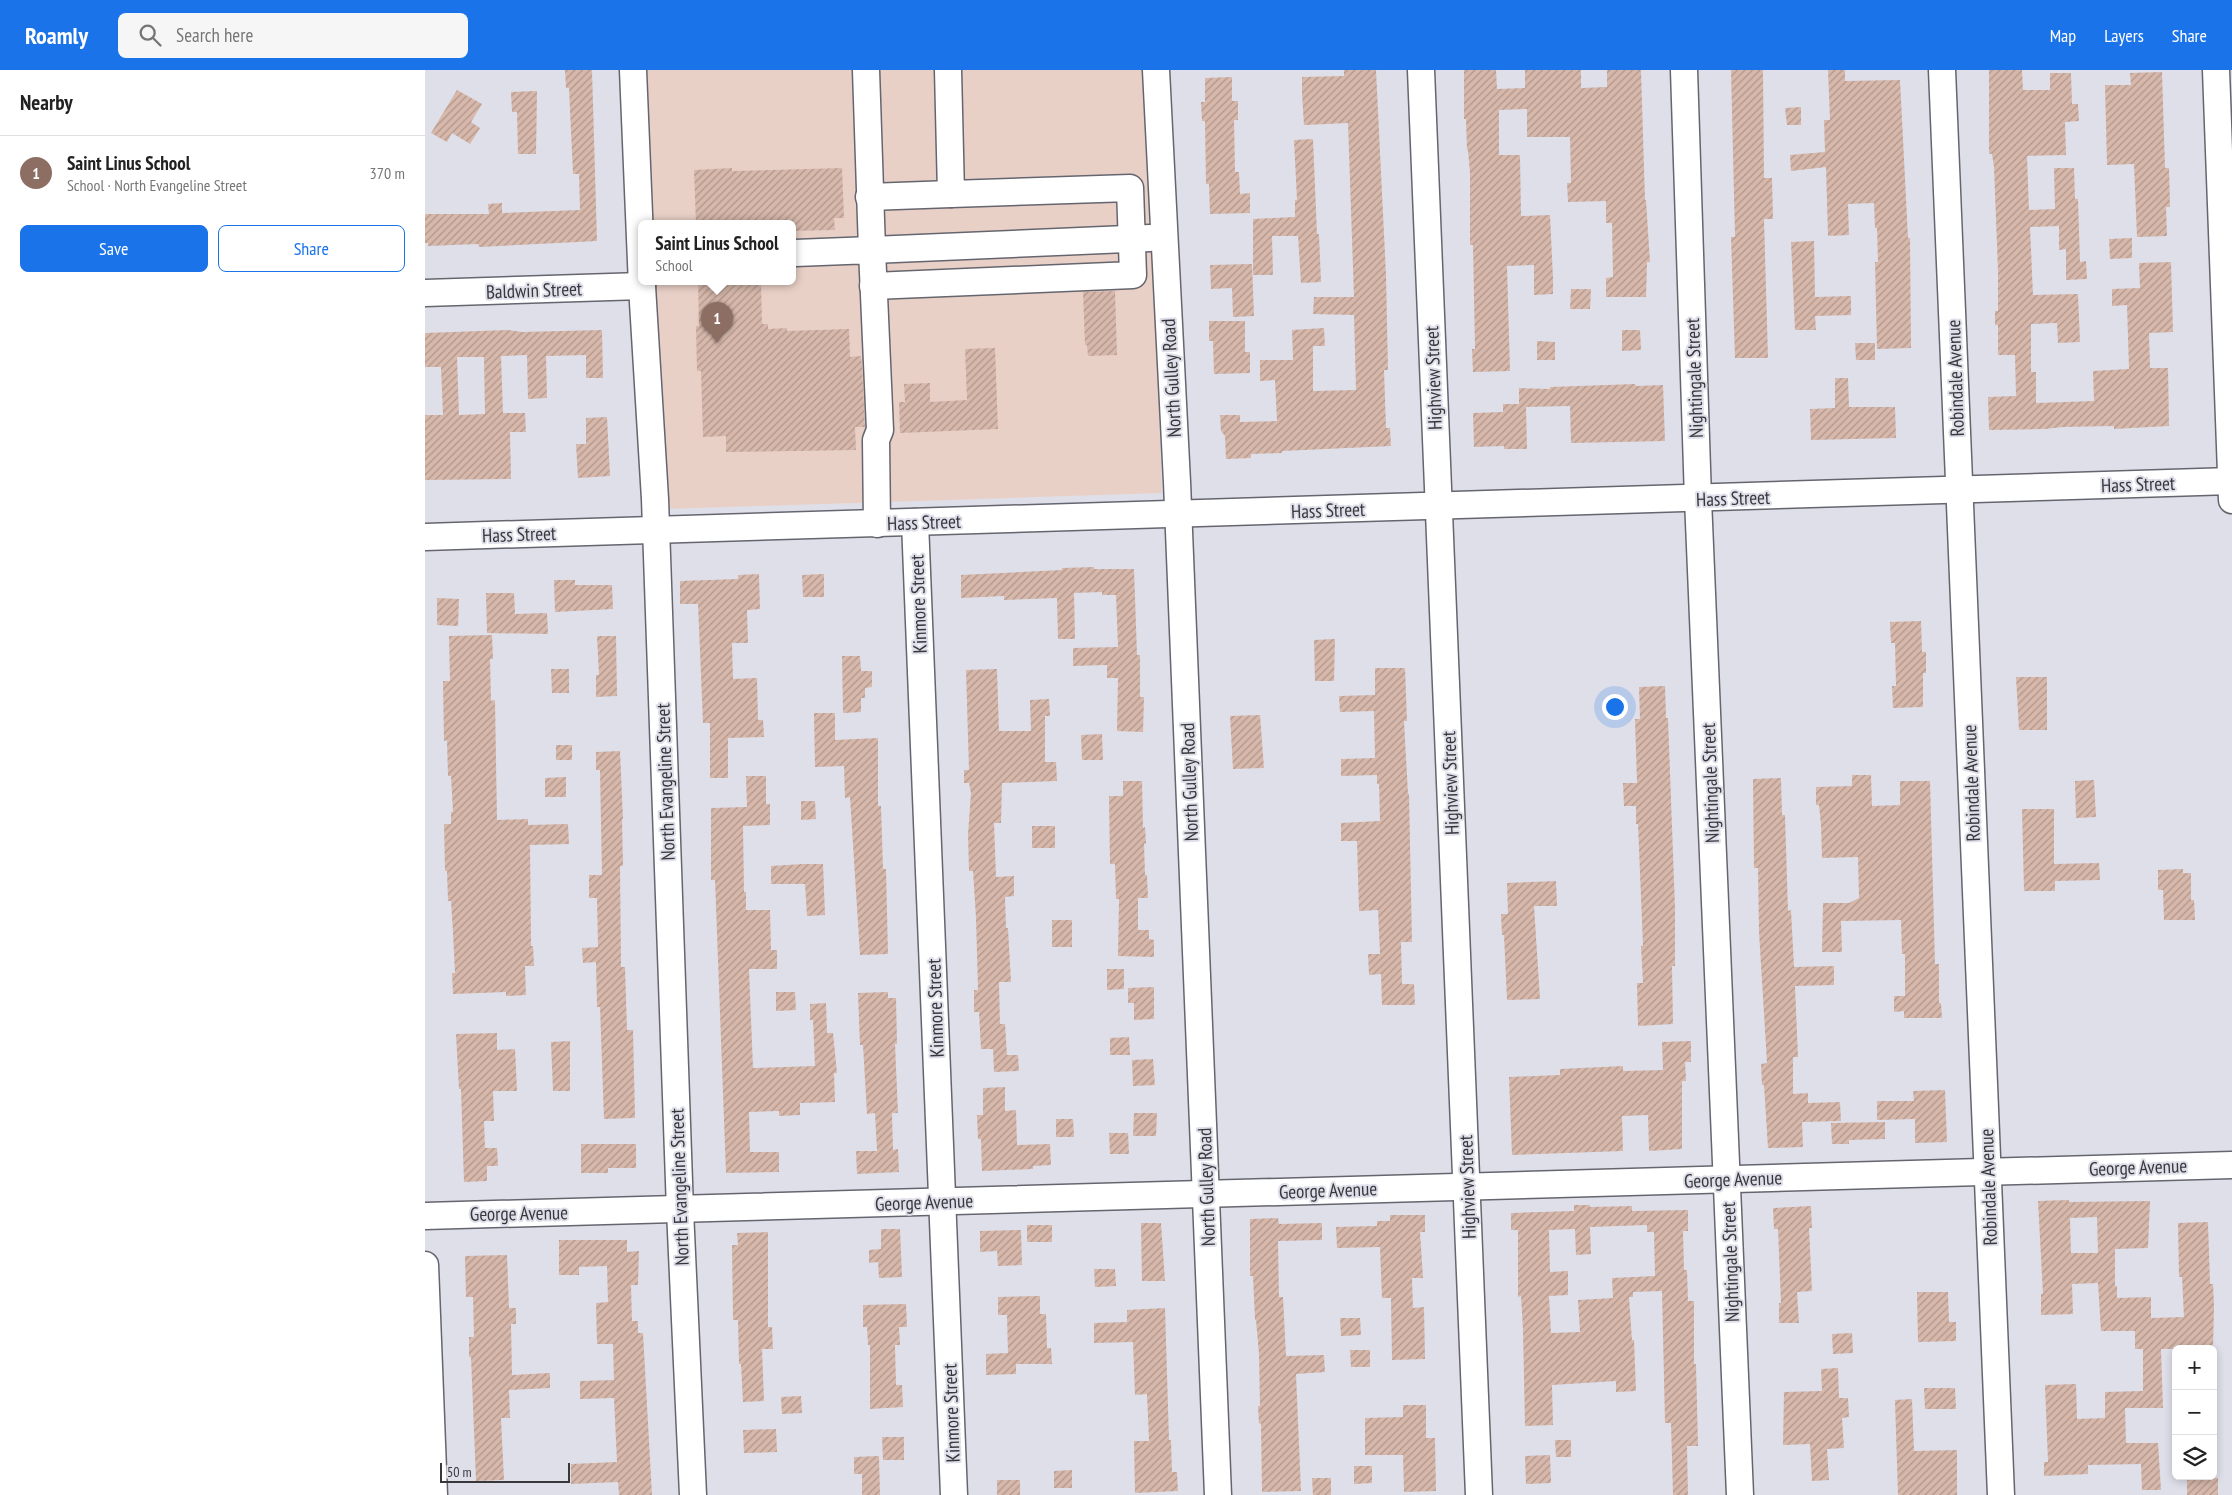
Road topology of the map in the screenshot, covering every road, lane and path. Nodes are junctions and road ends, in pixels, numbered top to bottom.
1 (633, 70) edge
2 (866, 70) edge
3 (948, 70) edge
4 (1157, 70) edge
5 (1421, 70) edge
6 (1684, 70) edge
7 (1942, 70) edge
8 (2216, 70) edge
9 (1130, 188) junction
10 (1161, 188) junction
11 (951, 194) junction
12 (869, 197) junction
13 (639, 220) edge
14 (1163, 237) junction
15 (1132, 240) junction
16 (872, 250) junction
17 (796, 253) edge
18 (642, 286) joint
19 (873, 286) junction
20 (425, 293) edge
21 (2232, 481) edge
22 (1960, 490) junction
23 (1699, 499) junction
24 (2232, 500) edge
25 (1439, 506) junction
26 (1178, 514) junction
27 (915, 522) junction
28 (877, 524) junction
29 (656, 530) junction
30 (425, 537) edge
31 (2232, 1164) edge
32 (1987, 1171) junction
33 (1727, 1179) junction
34 (1467, 1186) junction
35 (1207, 1193) junction
36 (943, 1201) junction
37 (680, 1210) junction
38 (425, 1216) edge
39 (425, 1265) edge
40 (434, 1495) edge
41 (693, 1495) edge
42 (954, 1495) edge
43 (1218, 1495) edge
44 (1479, 1495) edge
45 (1740, 1495) edge
46 (2001, 1495) edge

1 - 13 street, North Evangeline Street
2 - 12 street
3 - 11 street
4 - 10 street, North Gulley Road
5 - 25 street, Highview Street
6 - 23 street, Nightingale Street
7 - 22 street, Robindale Avenue
8 - 21 street
9 - 10 street
9 - 11 street
9 - 15 street
10 - 14 street, North Gulley Road
11 - 12 street
12 - 16 street
14 - 15 street
14 - 26 street, North Gulley Road
15 - 16 street
15 - 19 street
16 - 17 street
16 - 19 street
18 - 20 street, Baldwin Street
18 - 29 street, North Evangeline Street
19 - 28 street
21 - 22 street, Hass Street
21 - 24 street
22 - 23 street, Hass Street
22 - 32 street, Robindale Avenue
23 - 25 street, Hass Street
23 - 33 street, Nightingale Street
25 - 26 street, Hass Street
25 - 34 street, Highview Street
26 - 27 street, Hass Street
26 - 35 street, North Gulley Road
27 - 28 street, Hass Street
27 - 36 street, Kinmore Street
28 - 29 street, Hass Street
29 - 30 street, Hass Street
29 - 37 street, North Evangeline Street
31 - 32 street, George Avenue
32 - 33 street, George Avenue
32 - 46 street, Robindale Avenue
33 - 34 street, George Avenue
33 - 45 street, Nightingale Street
34 - 35 street, George Avenue
34 - 44 street, Highview Street
35 - 36 street, George Avenue
35 - 43 street, North Gulley Road
36 - 37 street, George Avenue
36 - 42 street, Kinmore Street
37 - 38 street, George Avenue
37 - 41 street, North Evangeline Street
39 - 40 street

